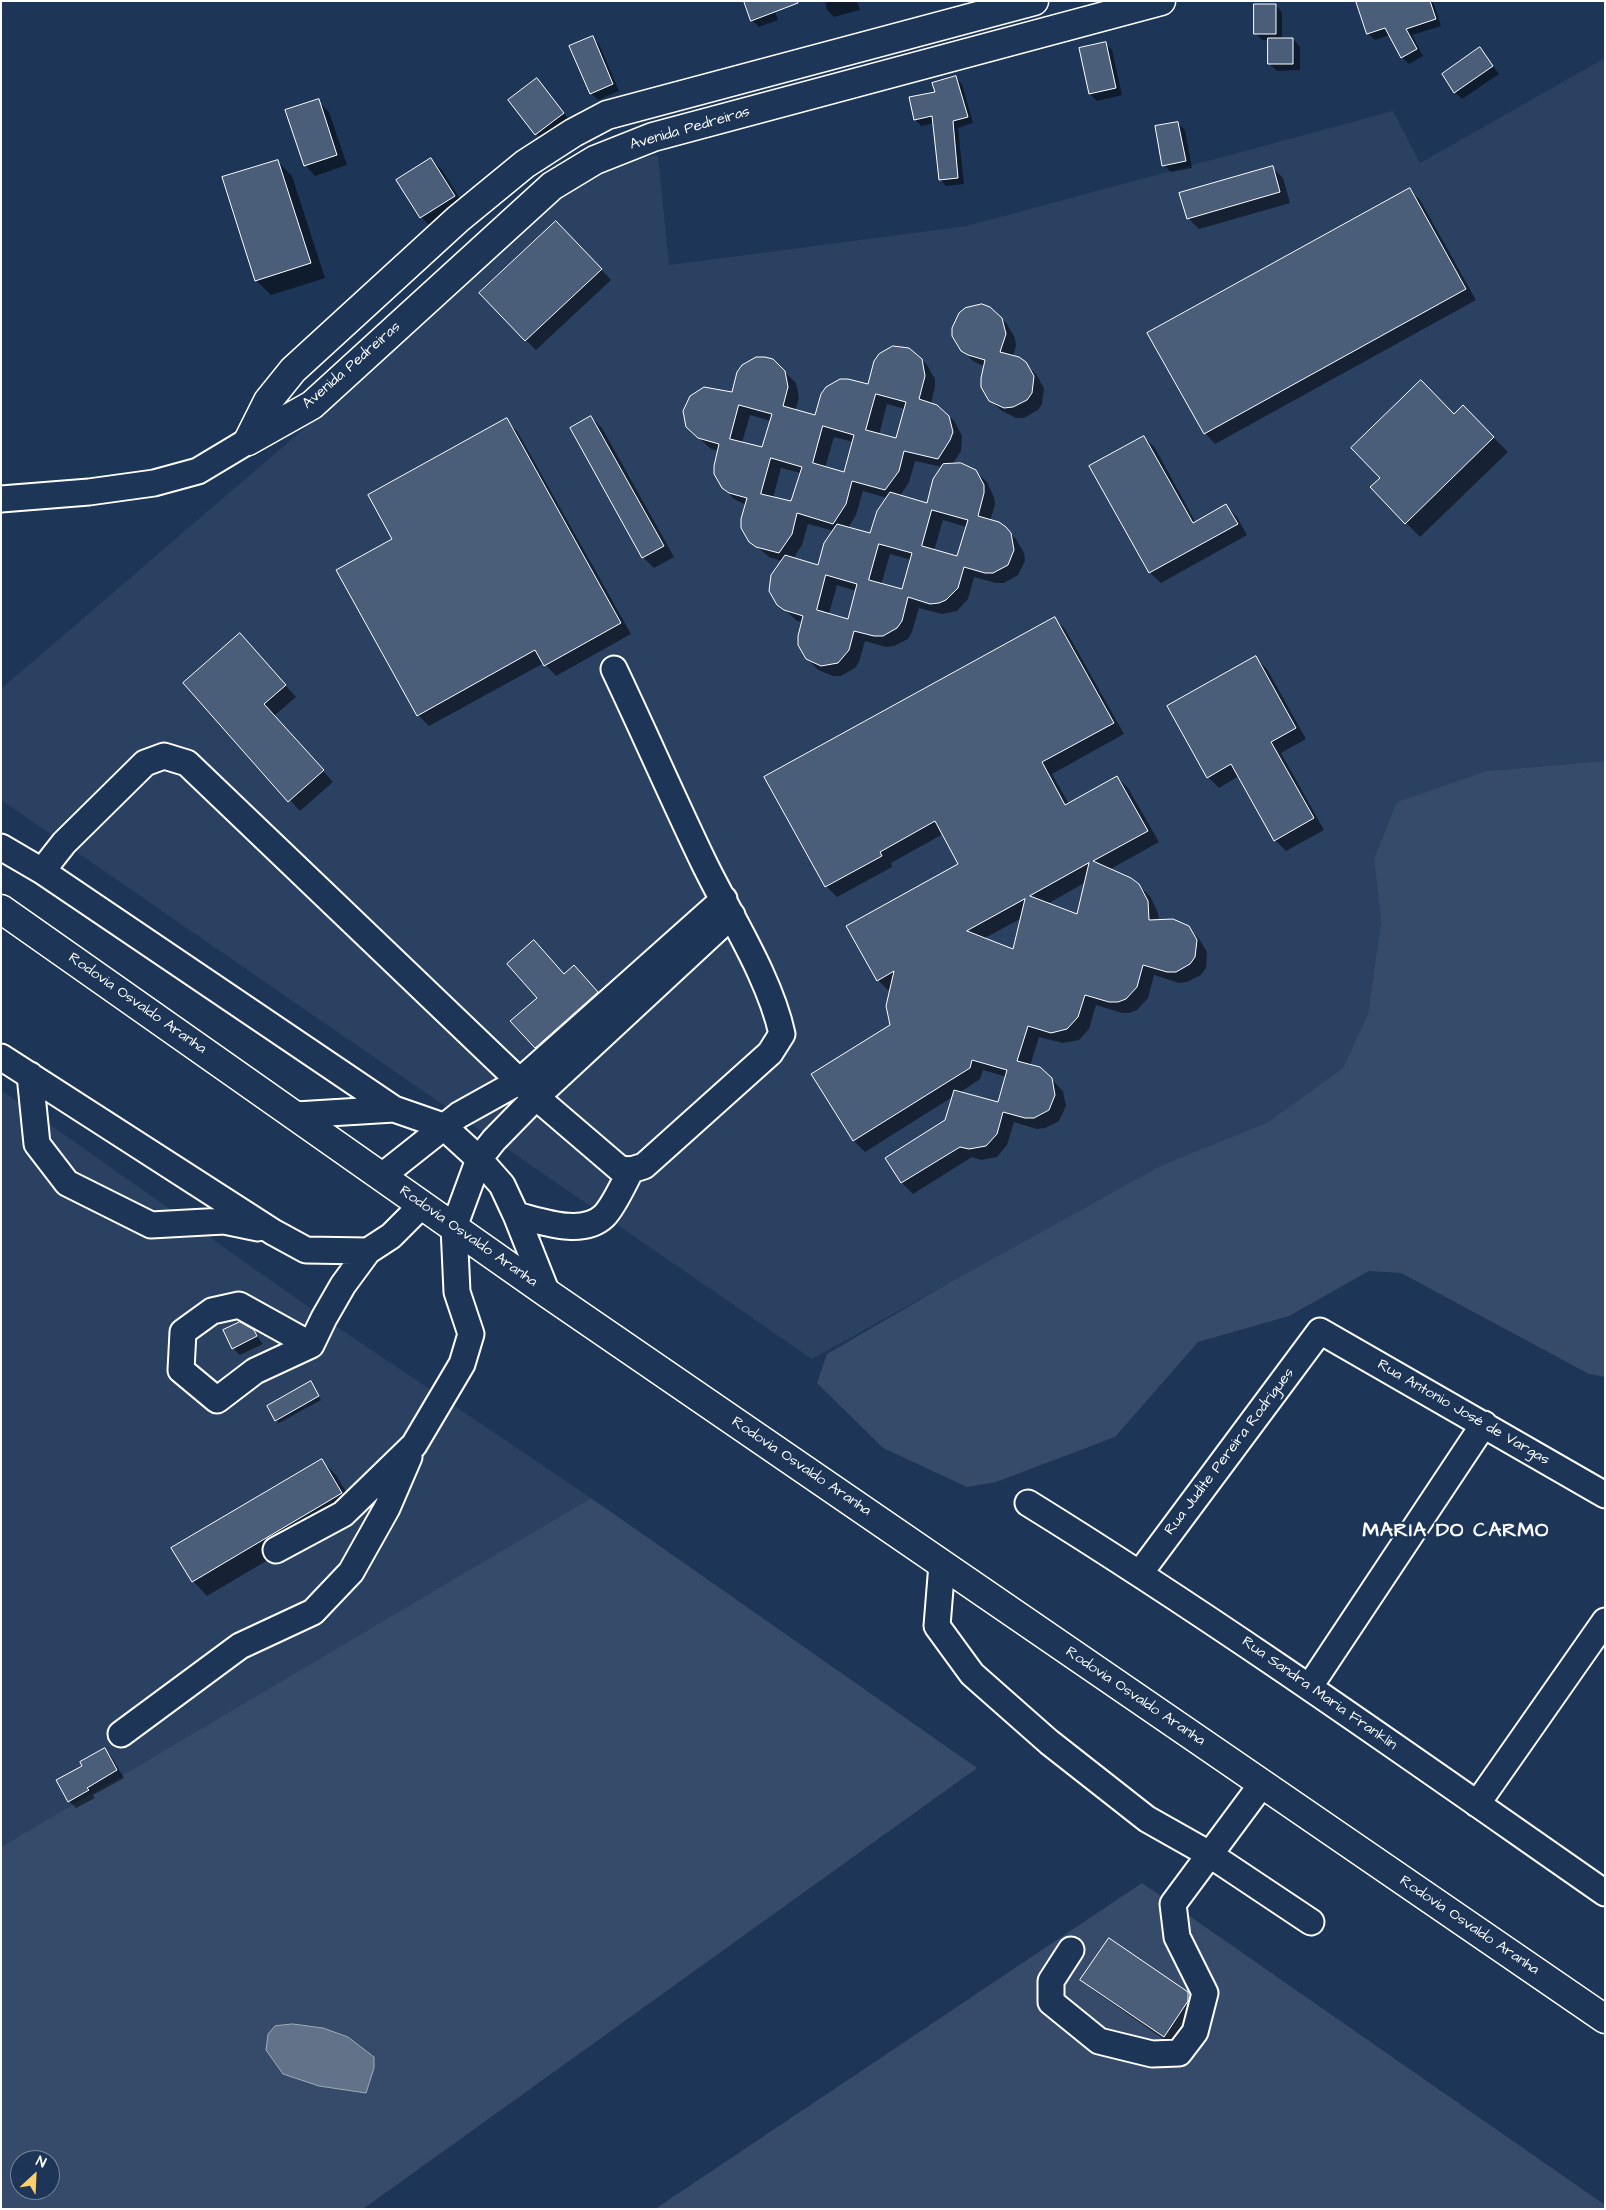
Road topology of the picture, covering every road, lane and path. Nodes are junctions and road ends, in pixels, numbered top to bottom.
1 (1034, 1) edge
2 (1161, 1) edge
3 (864, 47) junction
4 (872, 79) junction
5 (573, 133) junction
6 (595, 160) junction
7 (358, 311) junction
8 (386, 337) junction
9 (248, 441) junction
10 (1, 499) edge
11 (614, 669) dead end
12 (1, 847) edge
13 (42, 871) junction
14 (728, 907) junction
15 (1, 909) edge
16 (1, 1057) edge
17 (30, 1075) junction
18 (528, 1089) junction
19 (394, 1109) junction
20 (296, 1115) junction
21 (443, 1126) junction
22 (479, 1159) junction
23 (631, 1170) junction
24 (382, 1176) junction
25 (422, 1205) junction
26 (516, 1215) junction
27 (454, 1227) junction
28 (273, 1232) junction
29 (368, 1251) junction
30 (547, 1293) junction
31 (1320, 1331) joint
32 (311, 1345) junction
33 (1484, 1424) junction
34 (414, 1446) junction
35 (1605, 1495) edge
36 (1028, 1503) dead end
37 (276, 1550) dead end
38 (942, 1564) junction
39 (1140, 1572) junction
40 (1605, 1621) edge
41 (1310, 1686) junction
42 (121, 1734) dead end
43 (1262, 1784) junction
44 (1477, 1804) junction
45 (1210, 1854) junction
46 (1605, 1893) edge
47 (1312, 1922) dead end
48 (1071, 1950) dead end
49 (1605, 2019) edge

1 - 3 main road
2 - 4 main road, Avenida Pedreiras
3 - 4 main road
3 - 5 main road
4 - 6 main road, Avenida Pedreiras
5 - 6 main road
5 - 7 main road
6 - 8 main road, Avenida Pedreiras
7 - 8 main road
7 - 9 main road
8 - 9 main road, Avenida Pedreiras
9 - 10 street, Avenida Pedreiras
11 - 14 street
12 - 13 street
13 - 18 street
13 - 19 street
14 - 18 street
14 - 23 street
15 - 20 main road, Rodovia Osvaldo Aranha
16 - 17 street
17 - 28 street
17 - 28 street
18 - 21 street
18 - 22 street
18 - 23 street
19 - 20 street
19 - 21 street
20 - 24 main road, Rodovia Osvaldo Aranha
21 - 22 street
21 - 24 street
22 - 26 street
22 - 27 street
23 - 26 street
24 - 25 main road, Rodovia Osvaldo Aranha
25 - 27 main road, Rodovia Osvaldo Aranha
25 - 29 street
26 - 30 street
27 - 30 main road, Rodovia Osvaldo Aranha
27 - 34 street
28 - 29 street
29 - 32 street
30 - 38 main road, Rodovia Osvaldo Aranha
31 - 33 street, Rua Antonio José de Vargas
31 - 39 street, Rua Judite Pereira Rodrigues
32 - 32 street
33 - 35 street, Rua Antonio José de Vargas
33 - 41 street
34 - 37 street
34 - 42 street
36 - 39 street, Rua Sandra Maria Franklin
38 - 43 main road, Rodovia Osvaldo Aranha
38 - 45 street
39 - 41 street, Rua Sandra Maria Franklin
40 - 44 street
41 - 44 street, Rua Sandra Maria Franklin
43 - 45 street
43 - 49 main road, Rodovia Osvaldo Aranha
44 - 46 street, Rua Sandra Maria Franklin
45 - 47 street
45 - 48 street

